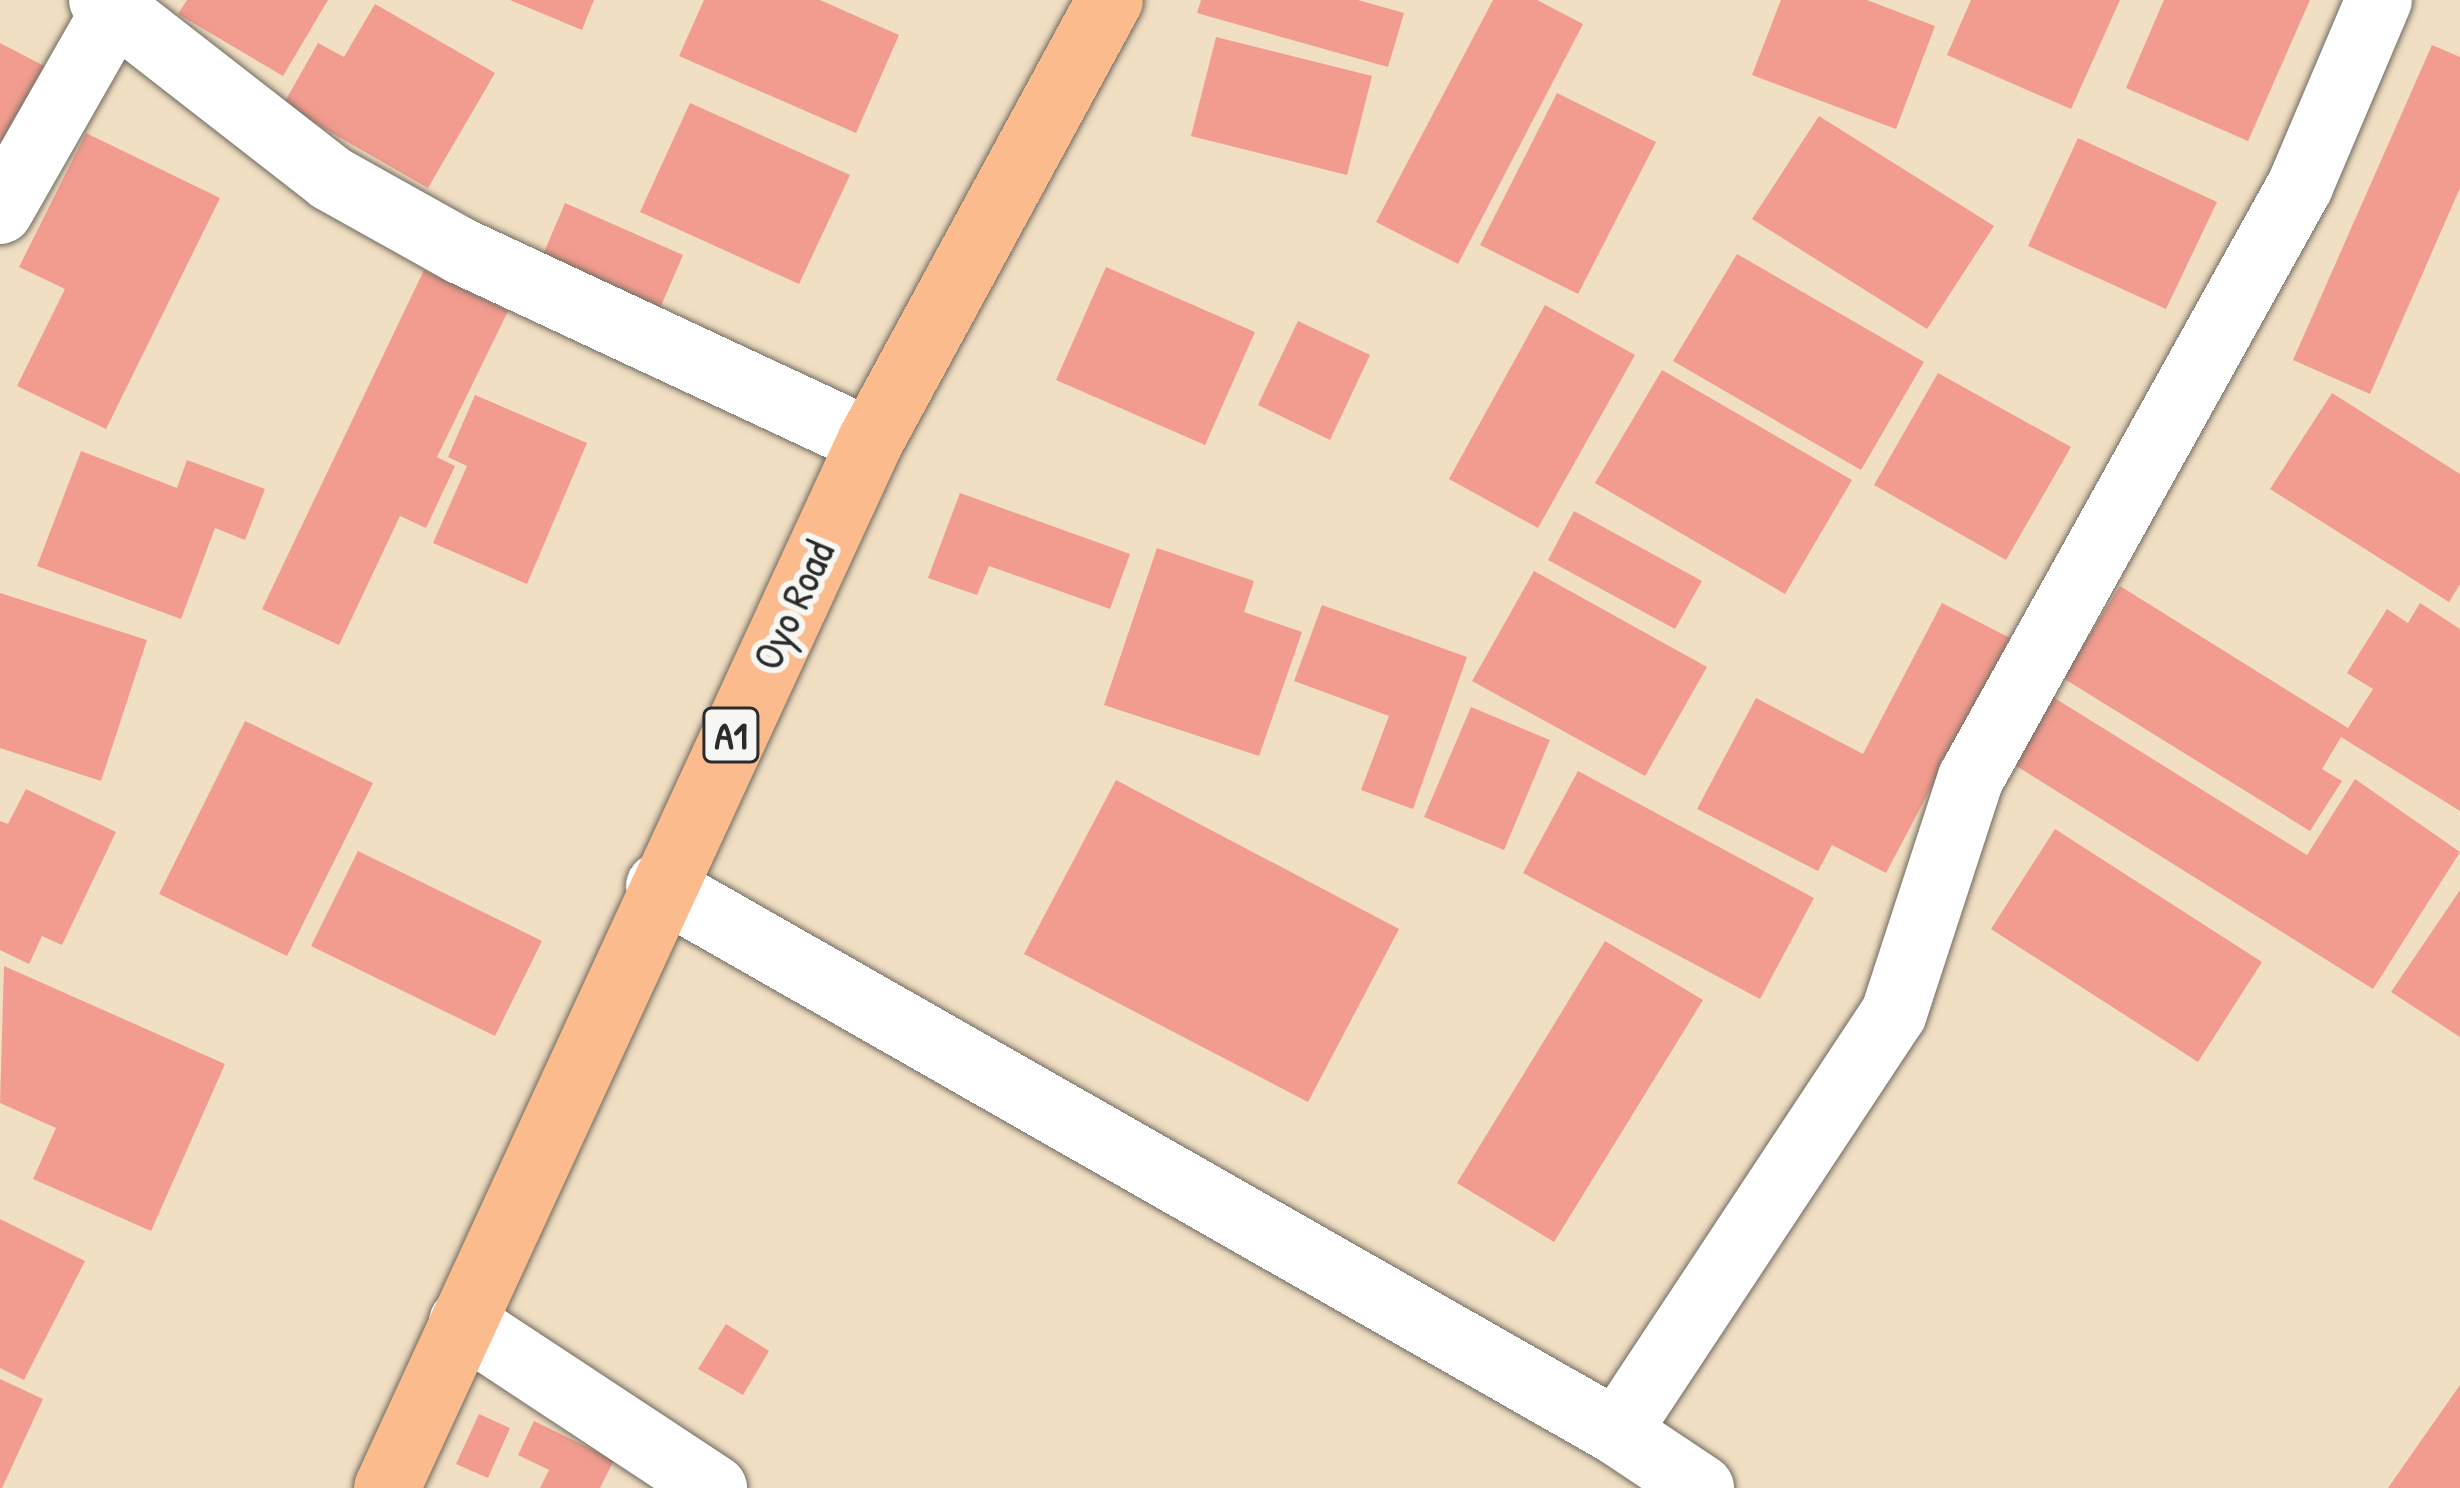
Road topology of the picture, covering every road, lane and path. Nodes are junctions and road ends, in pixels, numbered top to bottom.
1 (1110, 0) edge
2 (2379, 0) edge
3 (108, 5) edge
4 (0, 211) edge
5 (870, 442) junction
6 (659, 886) junction
7 (462, 1322) junction
8 (1617, 1432) junction
9 (388, 1488) edge
10 (714, 1488) edge
11 (1701, 1488) edge

1 - 5 highway, Oyo Road / A1
2 - 8 street
3 - 4 street
3 - 5 street
5 - 6 highway, Oyo Road / A1
6 - 7 highway, Oyo Road / A1
6 - 8 street
7 - 9 highway, Oyo Road / A1
7 - 10 street
8 - 11 street

